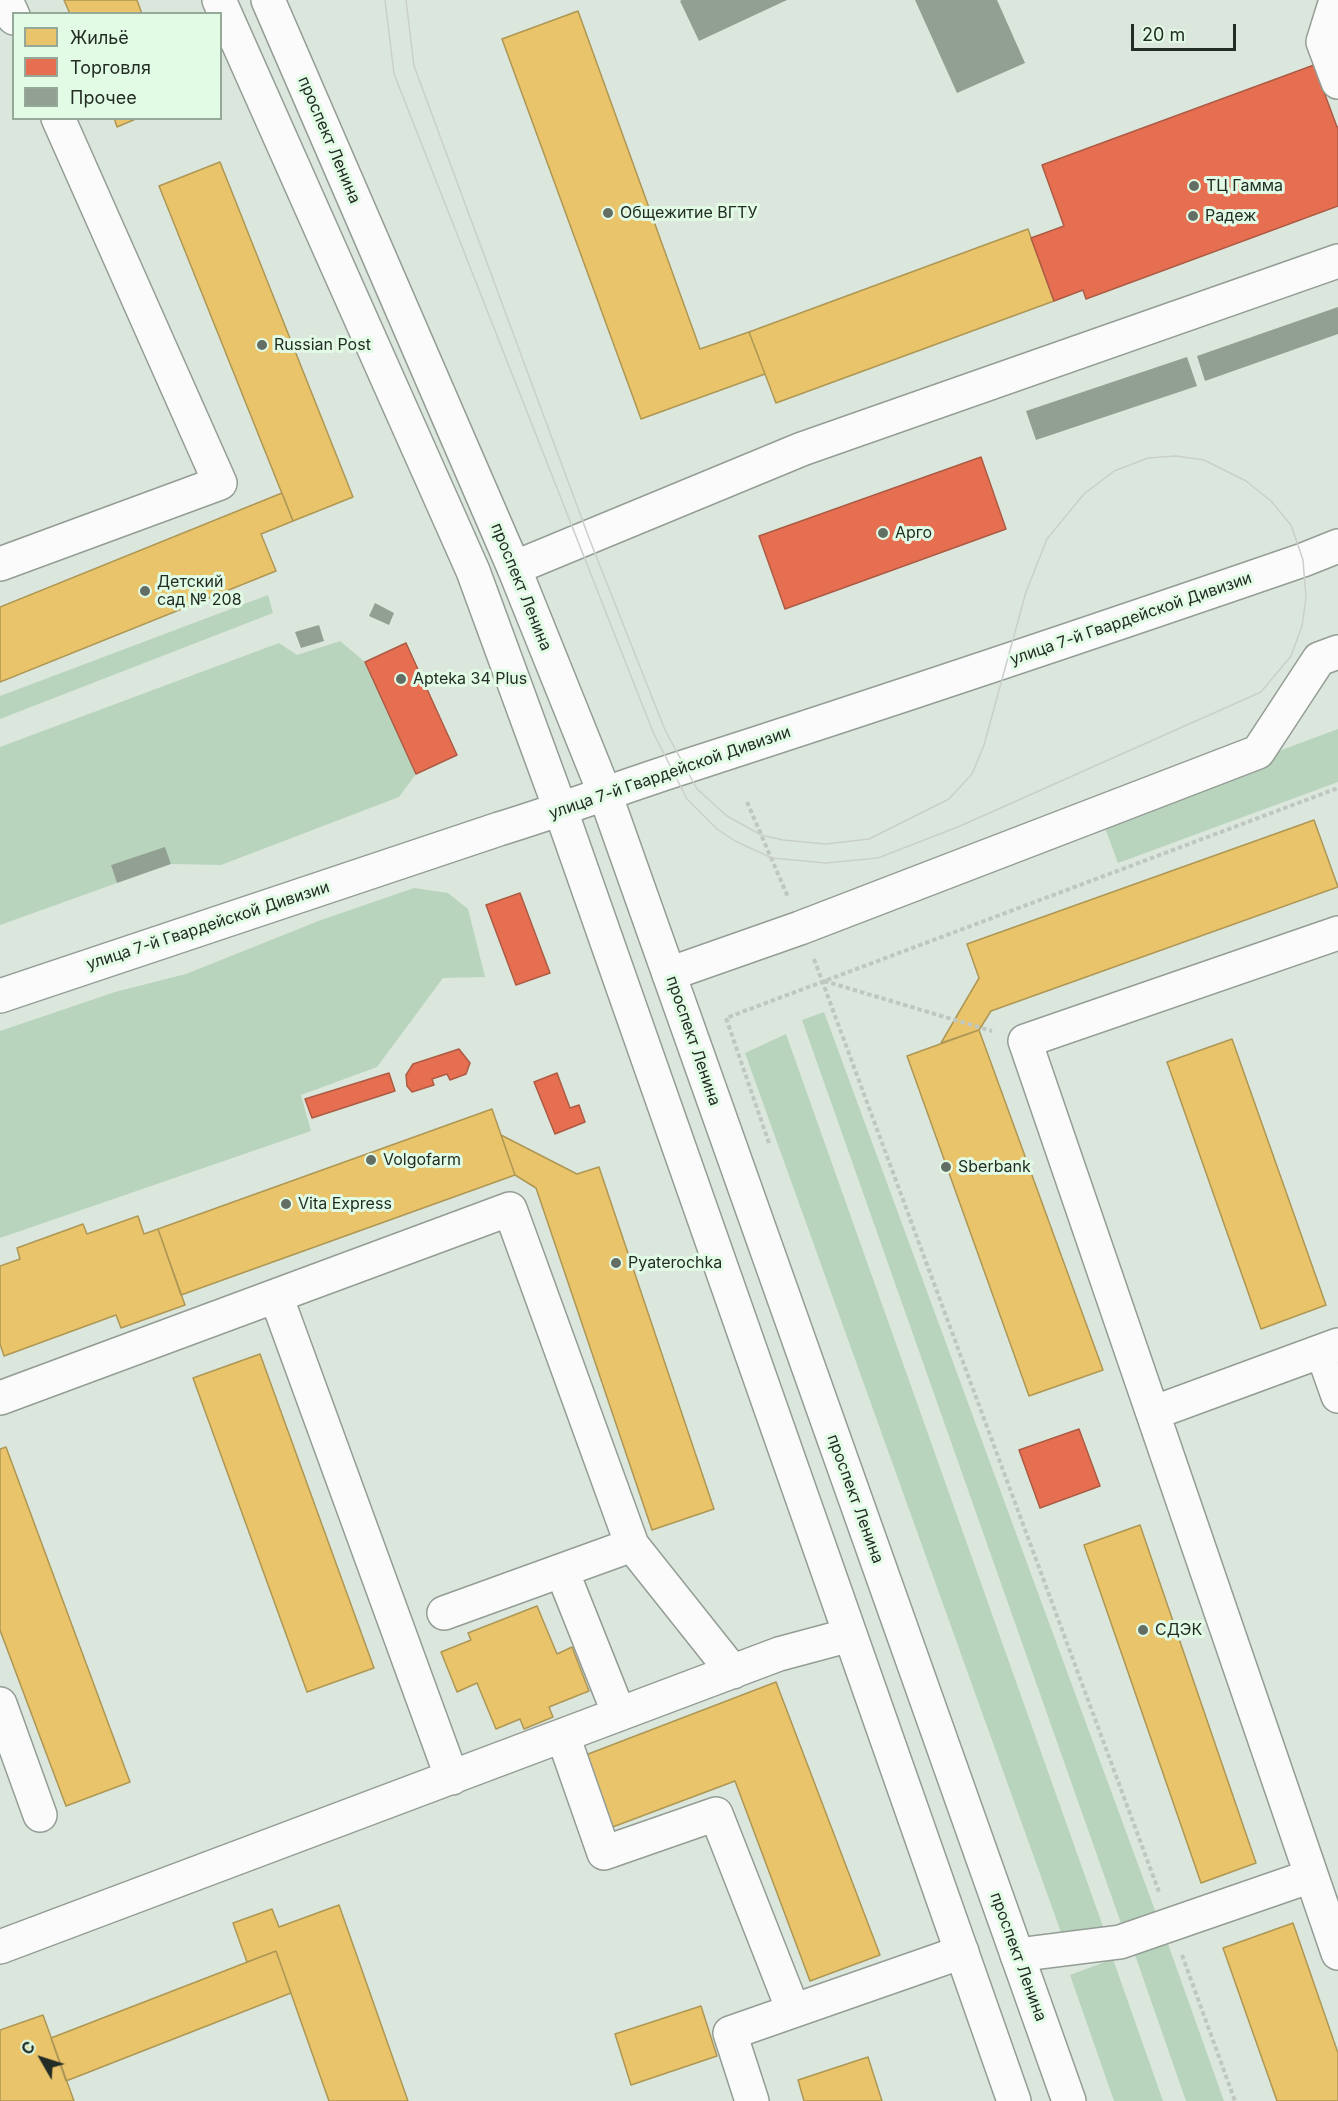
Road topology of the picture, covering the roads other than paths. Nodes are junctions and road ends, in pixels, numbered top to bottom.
1 (219, 0) edge
2 (268, 0) edge
3 (1336, 0) edge
4 (1338, 82) edge
5 (59, 120) edge
6 (1338, 261) edge
7 (1338, 546) edge
8 (0, 564) edge
9 (514, 568) junction
10 (1338, 652) edge
11 (605, 794) junction
12 (561, 811) junction
13 (1338, 933) edge
14 (669, 974) junction
15 (0, 996) edge
16 (276, 1296) junction
17 (1330, 1348) edge
18 (1338, 1396) edge
19 (0, 1398) edge
20 (1153, 1413) junction
21 (632, 1545) junction
22 (562, 1571) junction
23 (444, 1613) dead end
24 (850, 1635) junction
25 (733, 1672) junction
26 (0, 1704) edge
27 (619, 1714) junction
28 (562, 1736) junction
29 (452, 1778) junction
30 (40, 1815) dead end
31 (1311, 1875) junction
32 (0, 1947) edge
33 (962, 1952) junction
34 (1338, 1953) edge
35 (1017, 1955) junction
36 (793, 2010) junction
37 (752, 2101) edge
38 (1014, 2101) edge
39 (1069, 2101) edge

1 - 12 main road
2 - 9 main road, проспект Ленина
3 - 4 main road
5 - 8 main road
6 - 9 main road
7 - 11 main road, улица 7-й Гвардейской Дивизии
9 - 11 main road, проспект Ленина
10 - 14 main road
11 - 12 main road, улица 7-й Гвардейской Дивизии
11 - 14 main road, проспект Ленина
12 - 15 main road, улица 7-й Гвардейской Дивизии
12 - 24 main road
13 - 20 main road
14 - 35 main road, проспект Ленина
16 - 19 main road
16 - 21 main road
16 - 29 main road
17 - 18 main road
17 - 20 main road
20 - 31 main road
21 - 22 main road
21 - 25 main road
22 - 23 main road
22 - 27 main road
24 - 25 main road
24 - 33 main road
25 - 27 main road
26 - 30 main road
27 - 28 main road
28 - 29 main road
28 - 36 main road
29 - 32 main road
31 - 34 main road
31 - 35 main road
33 - 36 main road
33 - 38 main road
35 - 39 main road, проспект Ленина
36 - 37 main road

